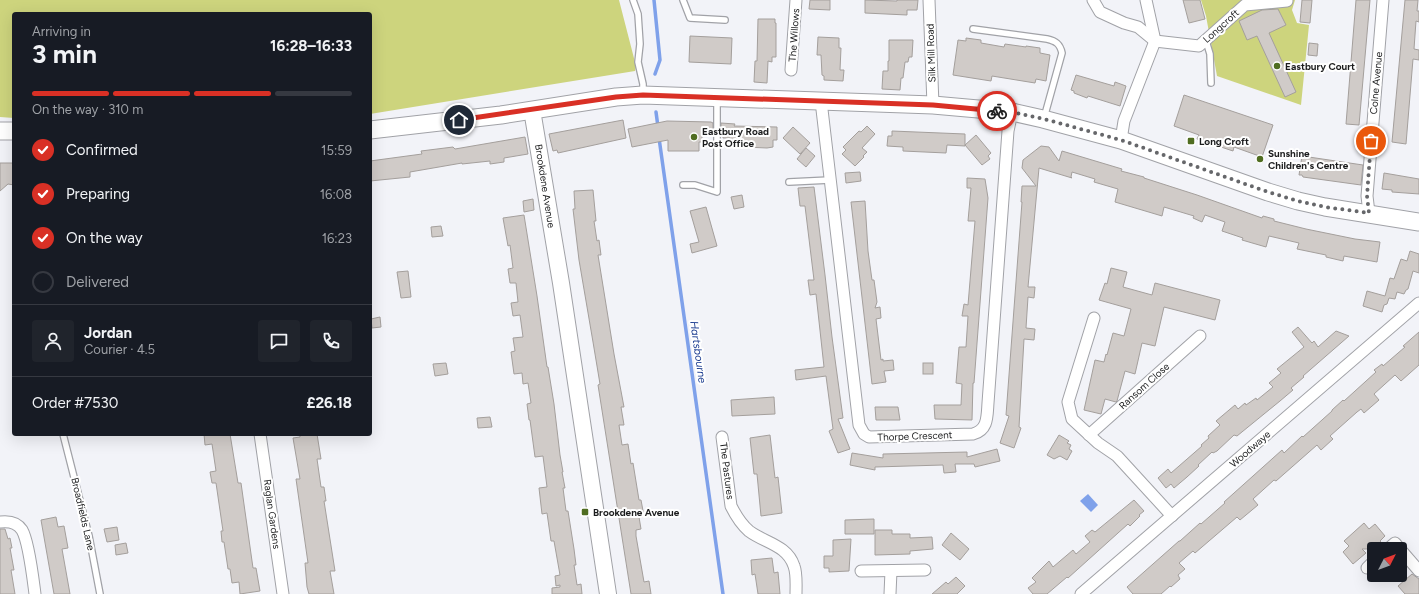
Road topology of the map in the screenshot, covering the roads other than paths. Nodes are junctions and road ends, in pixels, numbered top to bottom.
1 (633, 0) edge
2 (683, 0) edge
3 (796, 0) edge
4 (929, 0) edge
5 (1093, 0) edge
6 (1146, 0) edge
7 (1384, 0) edge
8 (1287, 2) dead end
9 (724, 20) dead end
10 (973, 29) dead end
11 (1206, 40) junction
12 (1155, 41) junction
13 (791, 70) dead end
14 (1211, 83) dead end
15 (643, 95) junction
16 (716, 98) junction
17 (821, 101) junction
18 (933, 105) junction
19 (532, 110) junction
20 (1012, 112) junction
21 (1044, 119) junction
22 (372, 130) edge
23 (0, 131) edge
24 (12, 131) edge
25 (1121, 140) junction
26 (830, 180) junction
27 (789, 182) dead end
28 (683, 185) dead end
29 (1369, 213) junction
30 (1419, 222) edge
31 (1419, 303) edge
32 (1094, 318) dead end
33 (1200, 336) dead end
34 (1089, 435) junction
35 (64, 436) edge
36 (260, 436) edge
37 (722, 437) dead end
38 (1172, 516) junction
39 (0, 522) edge
40 (1407, 557) edge
41 (925, 570) dead end
42 (861, 571) dead end
43 (891, 571) junction
44 (1419, 571) edge
45 (35, 594) edge
46 (100, 594) edge
47 (283, 594) edge
48 (608, 594) edge
49 (796, 594) edge
50 (890, 594) edge
51 (1081, 594) edge

1 - 15 lane
2 - 9 lane
3 - 13 street, The Willows
4 - 18 street, Silk Mill Road
5 - 12 street
6 - 12 street
7 - 29 street, Colne Avenue
8 - 11 street, Longcroft
10 - 21 lane
11 - 12 street, Longcroft
11 - 14 lane
12 - 25 street
15 - 16 main road
15 - 19 main road
16 - 17 main road
16 - 28 lane
17 - 18 main road
17 - 26 street, Thorpe Crescent
18 - 20 main road
19 - 22 main road
19 - 48 main road, Brookdene Avenue
20 - 21 main road
20 - 26 street, Thorpe Crescent
21 - 25 main road
23 - 24 main road
25 - 29 main road
26 - 27 lane
29 - 30 main road
31 - 38 street, Woodwaye
32 - 34 street
33 - 34 street, Ransom Close
34 - 38 street
35 - 46 lane, Broadfields Lane
36 - 47 street, Raglan Gardens
37 - 49 street, The Pastures
38 - 51 street, Woodwaye
39 - 45 street
40 - 44 street
41 - 43 street
42 - 43 street
43 - 50 street

